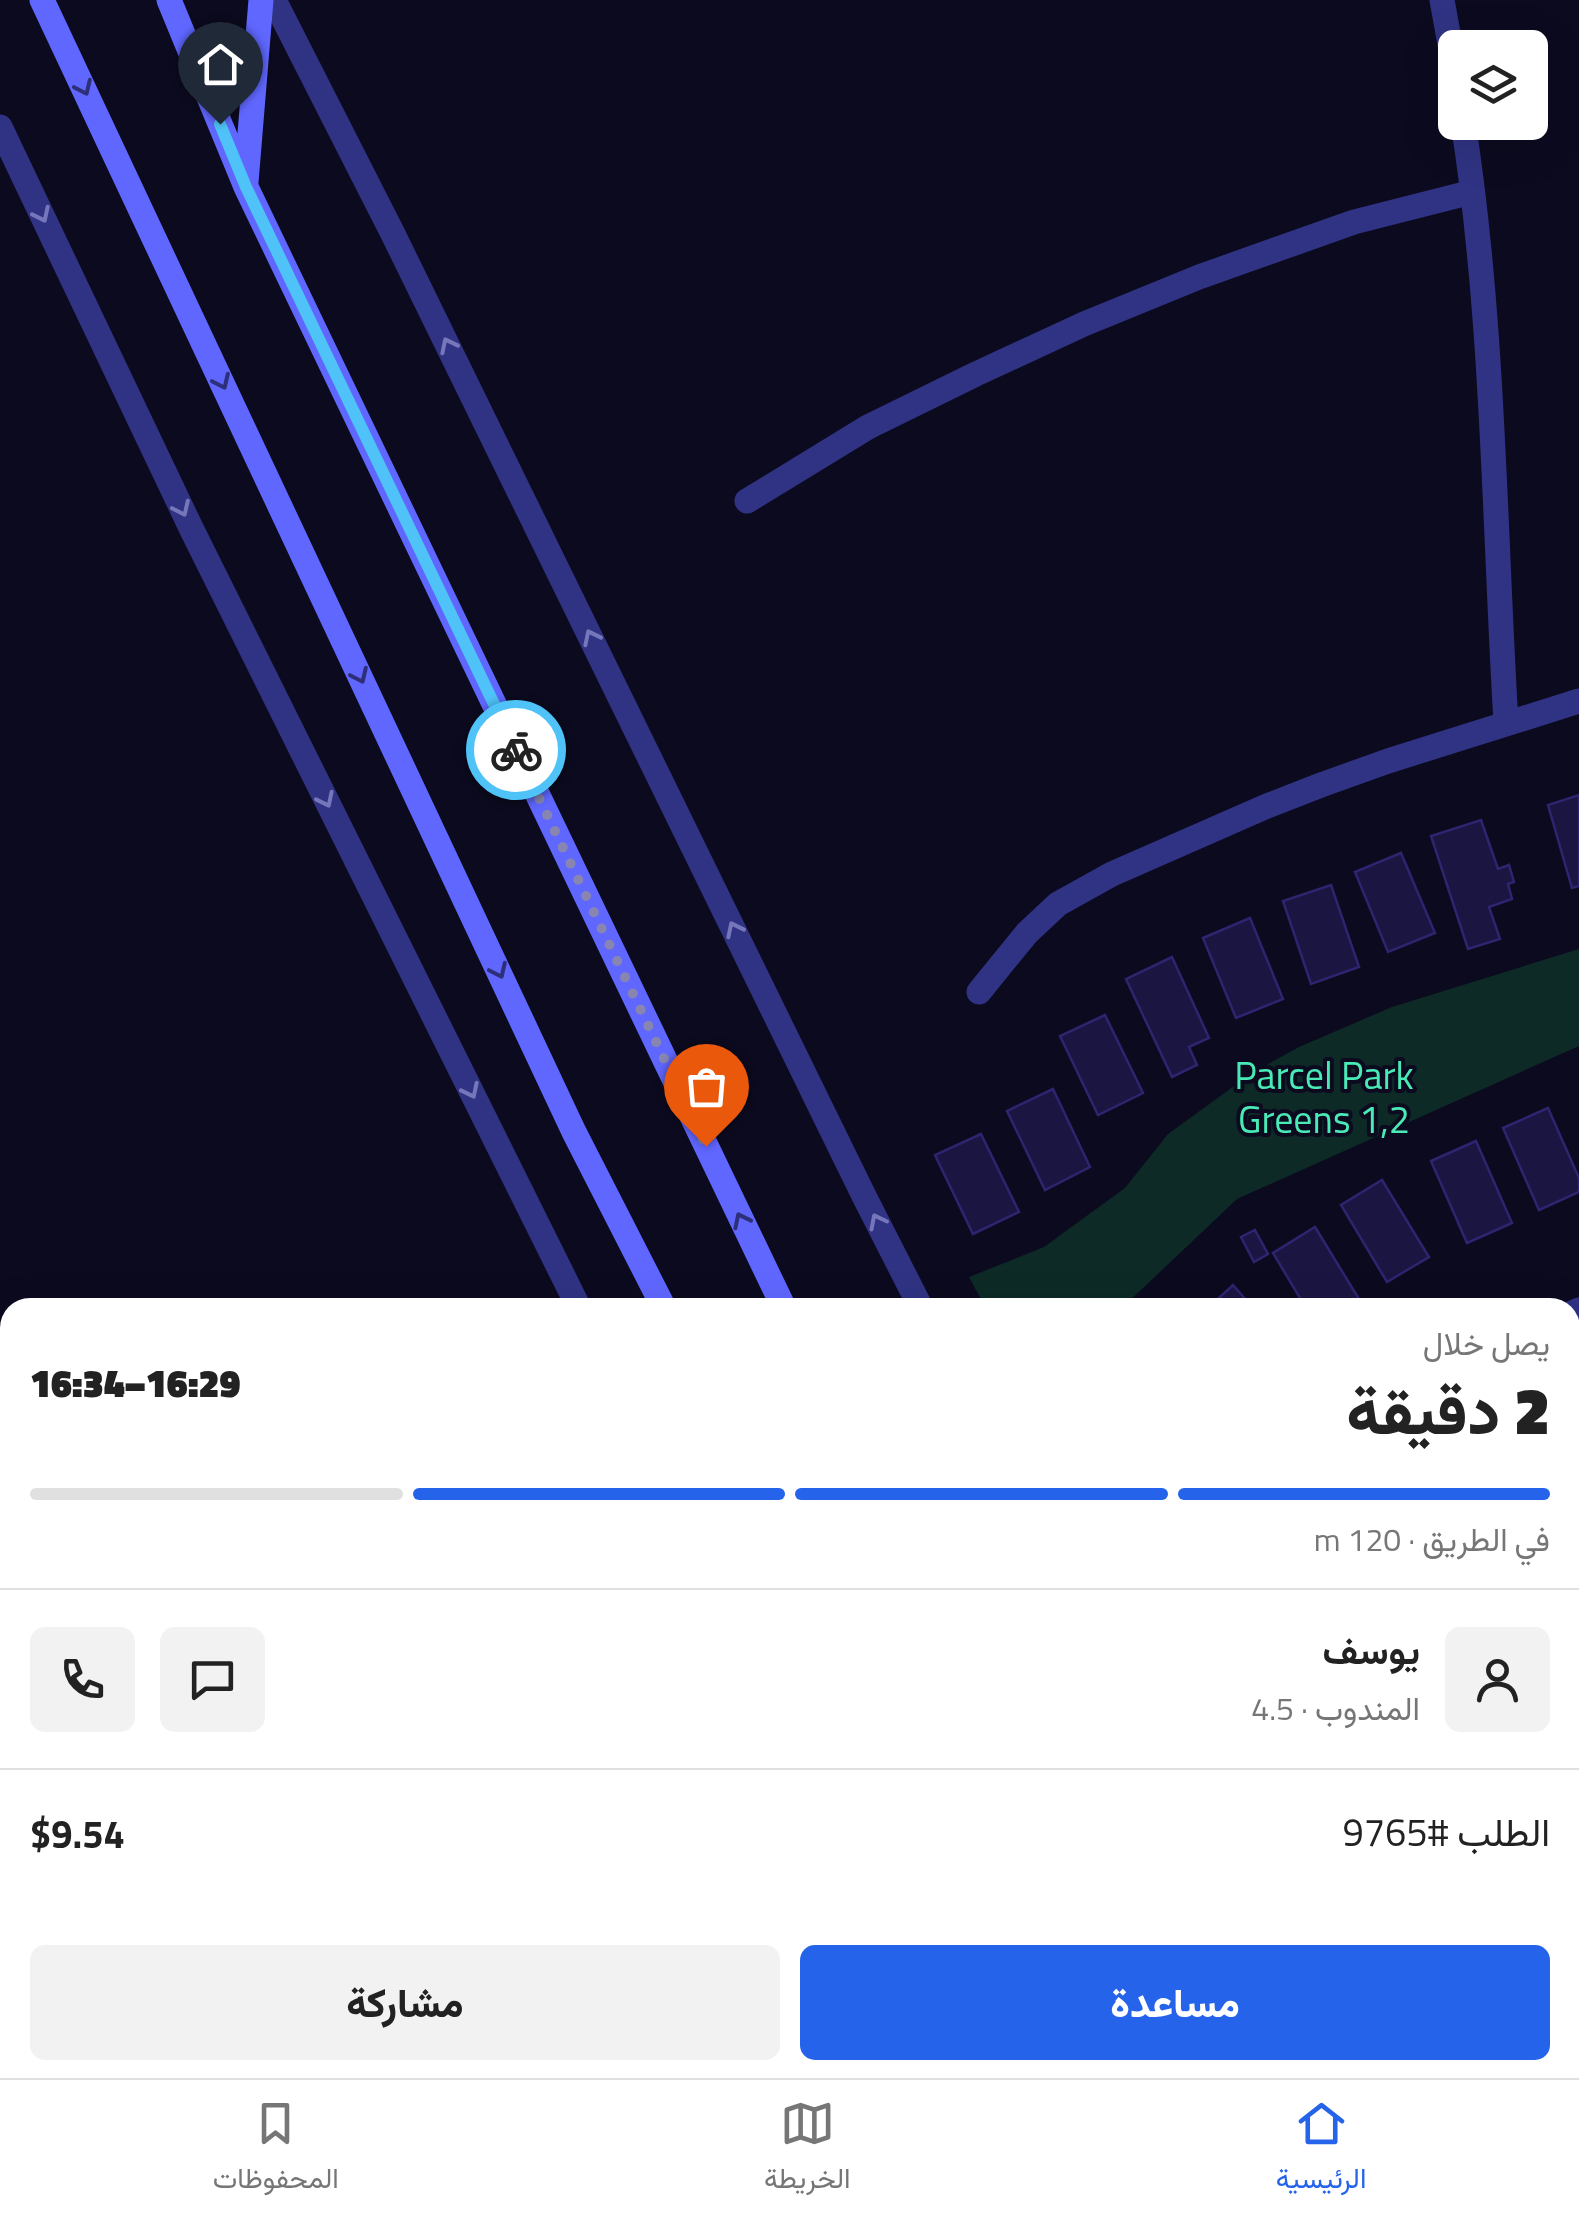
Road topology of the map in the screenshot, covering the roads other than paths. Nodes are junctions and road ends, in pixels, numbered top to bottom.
1 (42, 0) edge
2 (170, 0) edge
3 (260, 0) edge
4 (274, 0) edge
5 (1442, 0) edge
6 (1447, 30) edge
7 (0, 128) edge
8 (1465, 140) edge
9 (246, 187) junction
10 (1472, 192) junction
11 (748, 501) dead end
12 (1579, 701) edge
13 (1506, 723) junction
14 (979, 992) dead end
15 (574, 1298) edge
16 (659, 1298) edge
17 (779, 1298) edge
18 (916, 1298) edge

1 -> 16 main road
2 - 9 main road
3 - 9 main road
18 -> 4 street
5 - 6 street
7 -> 15 street
8 - 10 street
17 -> 9 main road
10 - 11 street
10 - 13 street
12 - 13 street
13 - 14 street

